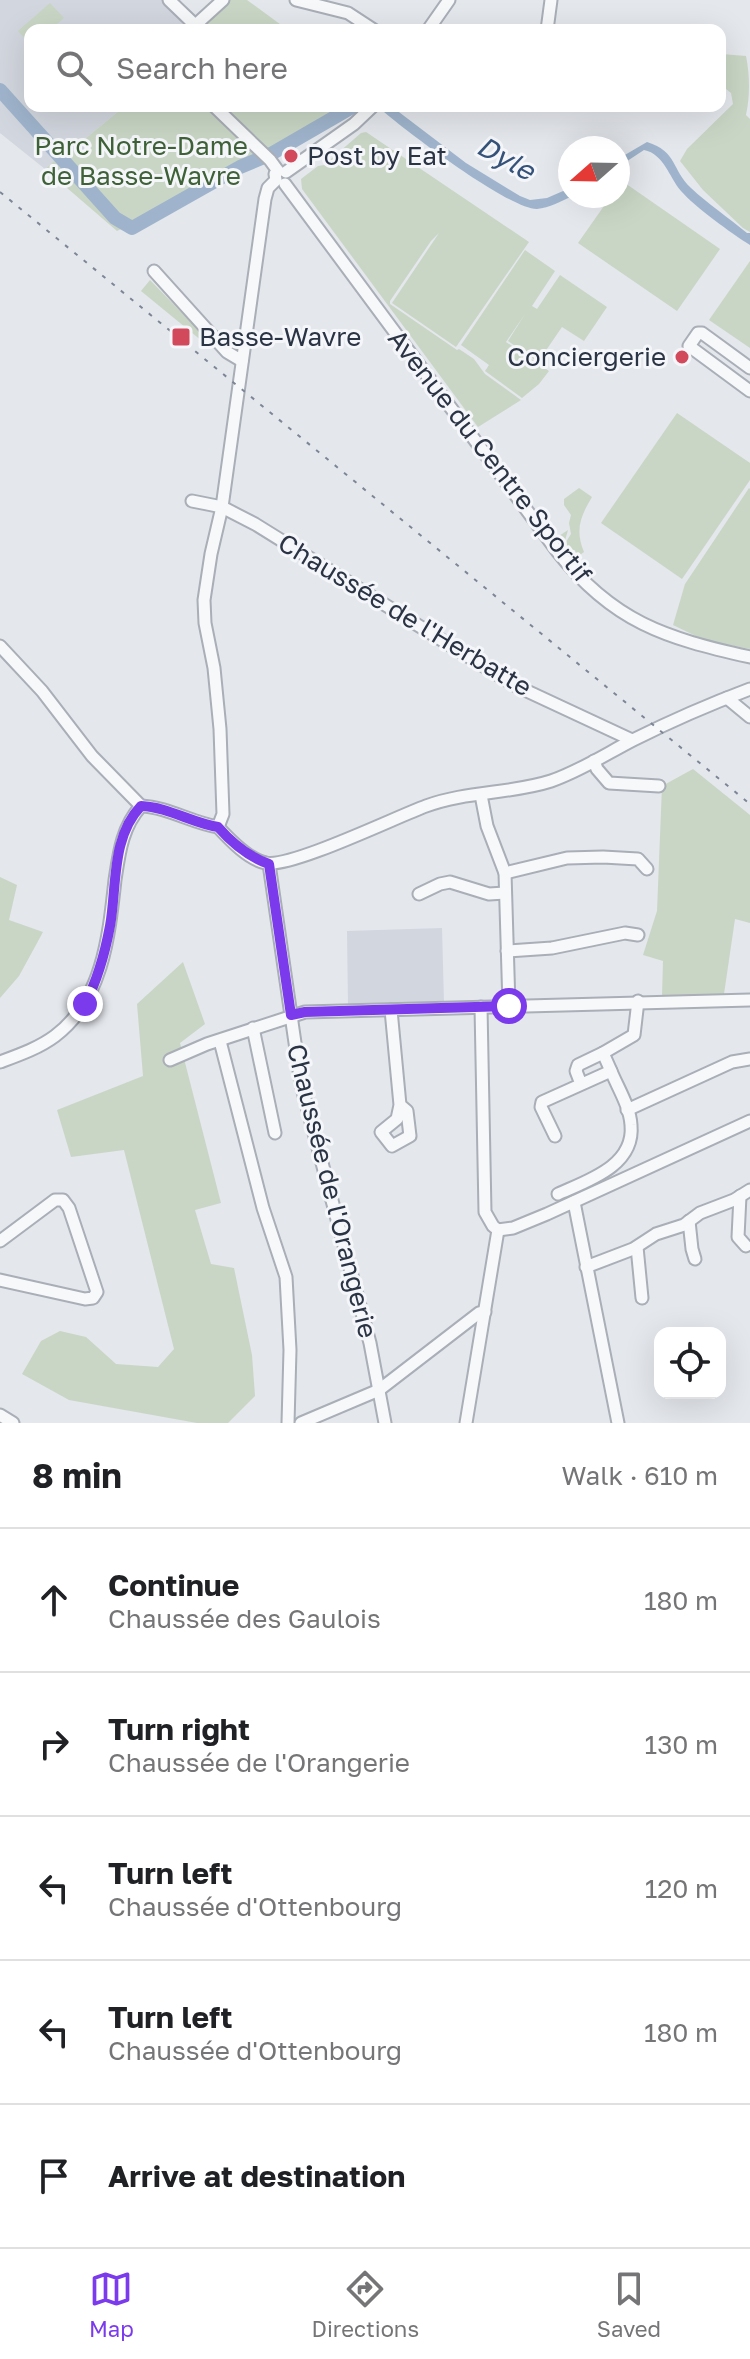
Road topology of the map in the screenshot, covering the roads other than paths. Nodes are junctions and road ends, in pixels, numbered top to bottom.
1 (169, 0) edge
2 (223, 0) edge
3 (296, 0) edge
4 (449, 0) edge
5 (551, 0) edge
6 (189, 24) edge
7 (196, 24) edge
8 (365, 24) edge
9 (432, 24) edge
10 (548, 24) edge
11 (220, 112) edge
12 (367, 112) edge
13 (281, 177) junction
14 (154, 271) dead end
15 (242, 361) junction
16 (750, 368) edge
17 (750, 391) edge
18 (192, 501) dead end
19 (222, 507) junction
20 (0, 646) edge
21 (750, 657) edge
22 (750, 689) edge
23 (727, 698) junction
24 (750, 717) edge
25 (632, 740) junction
26 (594, 761) junction
27 (659, 786) dead end
28 (481, 795) junction
29 (141, 806) junction
30 (218, 827) junction
31 (269, 864) junction
32 (647, 869) dead end
33 (505, 873) junction
34 (505, 893) junction
35 (419, 894) dead end
36 (638, 935) dead end
37 (507, 951) junction
38 (750, 1000) edge
39 (638, 1001) junction
40 (509, 1006) junction
41 (481, 1007) junction
42 (391, 1010) junction
43 (291, 1015) junction
44 (253, 1028) junction
45 (220, 1041) junction
46 (603, 1053) junction
47 (750, 1059) edge
48 (170, 1060) dead end
49 (0, 1062) edge
50 (611, 1071) junction
51 (581, 1084) junction
52 (400, 1105) dead end
53 (627, 1110) junction
54 (750, 1121) edge
55 (275, 1133) dead end
56 (555, 1136) dead end
57 (594, 1178) junction
58 (578, 1185) junction
59 (600, 1190) junction
60 (745, 1193) edge
61 (558, 1194) dead end
62 (579, 1199) junction
63 (689, 1221) junction
64 (498, 1230) junction
65 (0, 1241) edge
66 (746, 1246) dead end
67 (637, 1247) junction
68 (695, 1259) dead end
69 (586, 1267) junction
70 (0, 1280) edge
71 (642, 1298) dead end
72 (485, 1312) junction
73 (379, 1390) junction
74 (0, 1415) edge
75 (13, 1423) edge
76 (288, 1423) edge
77 (301, 1423) edge
78 (385, 1423) edge
79 (466, 1423) edge
80 (618, 1423) edge

1 - 6 street
2 - 7 street
3 - 8 street
4 - 9 street
5 - 10 street
11 - 13 street, Avenue du Centre Sportif
12 - 13 street
13 - 15 street
13 - 21 street, Avenue du Centre Sportif
14 - 15 street
15 - 19 street
16 - 17 street
18 - 19 street, Chaussée de l'Herbatte
19 - 25 street, Chaussée de l'Herbatte
19 - 30 street
20 - 29 street
22 - 23 street
23 - 24 street
23 - 25 street
25 - 26 street
26 - 27 street
26 - 28 street
28 - 31 street
28 - 33 street
29 - 30 street
29 - 49 street
30 - 31 street
31 - 43 street, Chaussée de l'Orangerie
32 - 33 street
33 - 34 street
34 - 35 street
34 - 37 street
36 - 37 street
37 - 40 street
38 - 39 street
39 - 40 street
39 - 46 street
40 - 41 street
41 - 42 street
41 - 64 street
42 - 43 street
42 - 52 street
43 - 44 street
43 - 73 street, Chaussée de l'Orangerie
44 - 45 street
44 - 55 street
45 - 48 street
45 - 76 street
46 - 50 street
46 - 51 street
47 - 53 street
50 - 51 street
50 - 53 street
51 - 56 street
53 - 57 street
54 - 59 street
57 - 58 street
57 - 59 street
58 - 61 street
58 - 62 street
59 - 62 street
60 - 63 street
60 - 66 street
62 - 64 street
62 - 69 street
63 - 67 street
63 - 68 street
64 - 72 street
65 - 70 street
67 - 69 street
67 - 71 street
69 - 80 street
72 - 73 street
72 - 79 street
73 - 77 street
73 - 78 street, Chaussée de l'Orangerie
74 - 75 street

